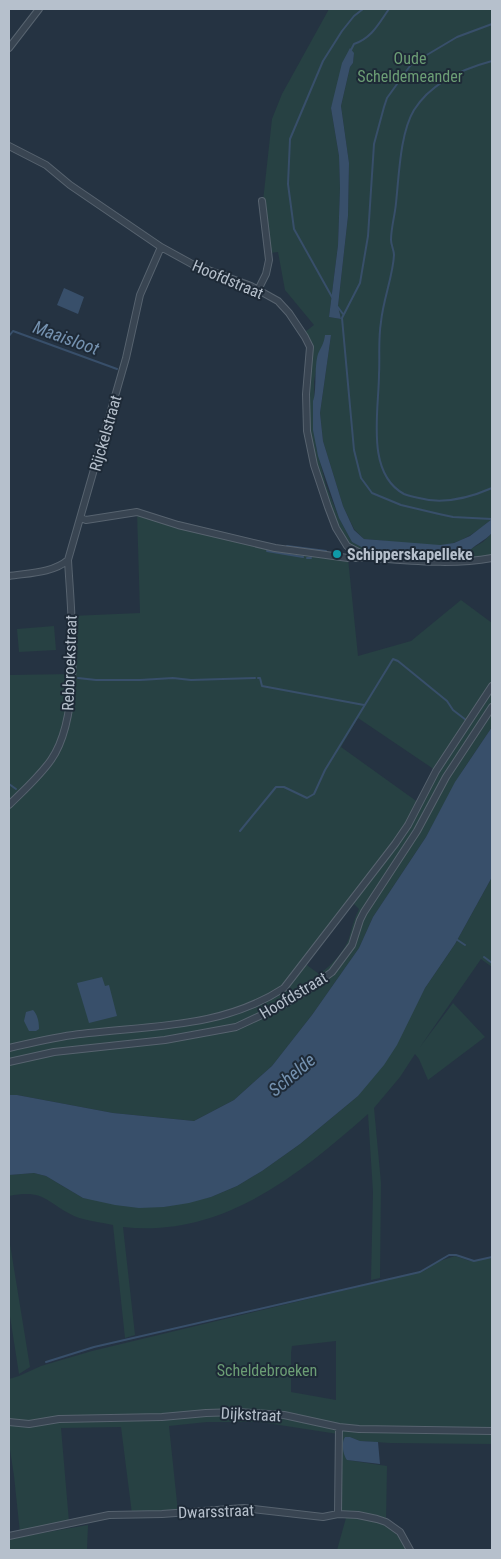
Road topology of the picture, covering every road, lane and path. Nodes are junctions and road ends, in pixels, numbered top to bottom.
1 (39, 9) edge
2 (9, 48) edge
3 (9, 146) edge
4 (262, 201) dead end
5 (161, 247) junction
6 (258, 290) junction
7 (81, 518) junction
8 (347, 546) junction
9 (366, 556) junction
10 (342, 558) junction
11 (492, 558) edge
12 (68, 560) junction
13 (9, 576) edge
14 (492, 686) edge
15 (492, 707) edge
16 (9, 805) edge
17 (9, 1048) edge
18 (9, 1062) edge
19 (9, 1422) edge
20 (339, 1427) junction
21 (492, 1431) edge
22 (338, 1514) junction
23 (9, 1536) edge
24 (410, 1550) edge

1 - 2 street
3 - 5 street, Hoofdstraat
4 - 6 street
5 - 6 street, Hoofdstraat
5 - 7 street, Rijckelstraat
6 - 8 street, Hoofdstraat
7 - 10 street
7 - 12 street, Rijckelstraat
8 - 9 street
8 - 10 street
9 - 10 street
9 - 11 street
12 - 13 street
12 - 16 street, Rebbroekstraat
14 - 17 street, Hoofdstraat
15 - 18 street, Hoofdstraat
19 - 20 street, Dijkstraat
20 - 21 street, Dijkstraat
20 - 22 street
22 - 23 street, Dwarsstraat
22 - 24 street, Dwarsstraat

